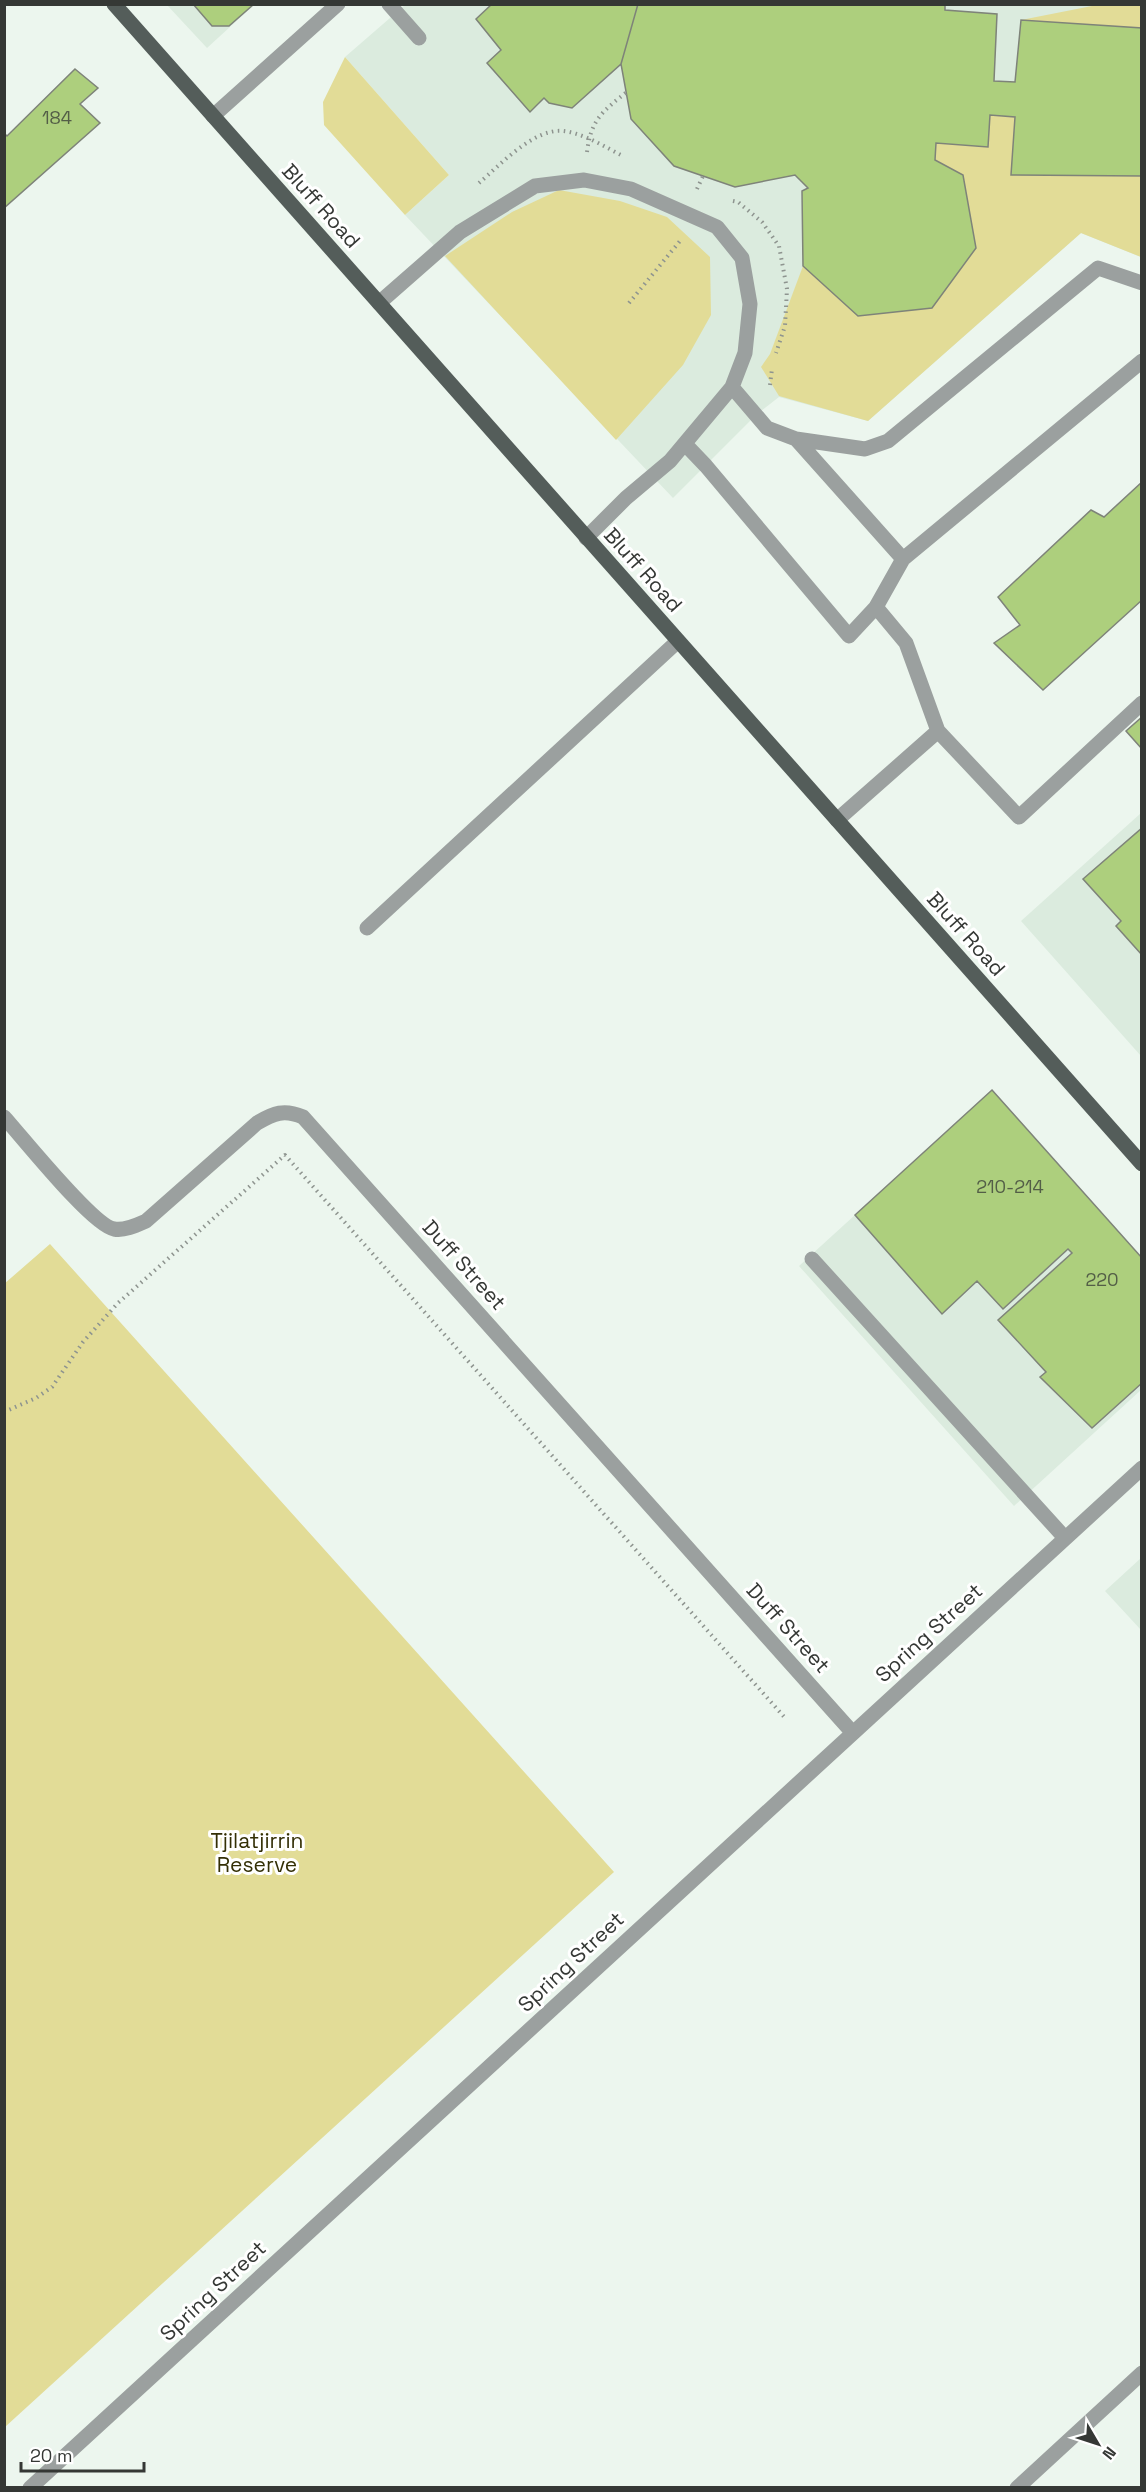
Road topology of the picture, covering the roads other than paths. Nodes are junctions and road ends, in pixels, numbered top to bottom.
1 (114, 4) edge
2 (338, 4) edge
3 (389, 4) edge
4 (419, 38) dead end
5 (213, 116) junction
6 (1142, 283) edge
7 (379, 303) junction
8 (1142, 361) edge
9 (732, 387) junction
10 (796, 439) junction
11 (685, 444) junction
12 (586, 538) junction
13 (903, 559) junction
14 (876, 607) junction
15 (678, 641) junction
16 (1142, 704) edge
17 (938, 731) junction
18 (837, 820) junction
19 (367, 927) dead end
20 (4, 1117) edge
21 (1142, 1164) edge
22 (812, 1259) dead end
23 (1142, 1468) edge
24 (1065, 1538) junction
25 (852, 1732) junction
26 (1142, 2373) edge
27 (30, 2487) edge
28 (1017, 2487) edge

1 - 5 main road, Bluff Road
2 - 5 street
3 - 4 street
5 - 7 main road, Bluff Road
6 - 10 street
7 - 9 street
7 - 12 main road, Bluff Road
8 - 13 street
9 - 10 street
9 - 11 street
10 - 13 street
11 - 12 street
11 - 14 street
12 - 15 main road, Bluff Road
13 - 14 street
14 - 17 street
15 - 18 main road, Bluff Road
15 - 19 street
16 - 17 street
17 - 18 street
18 - 21 main road, Bluff Road
20 - 25 street, Duff Street
22 - 24 street
23 - 24 street, Spring Street
24 - 25 street, Spring Street
25 - 27 street, Spring Street
26 - 28 street

